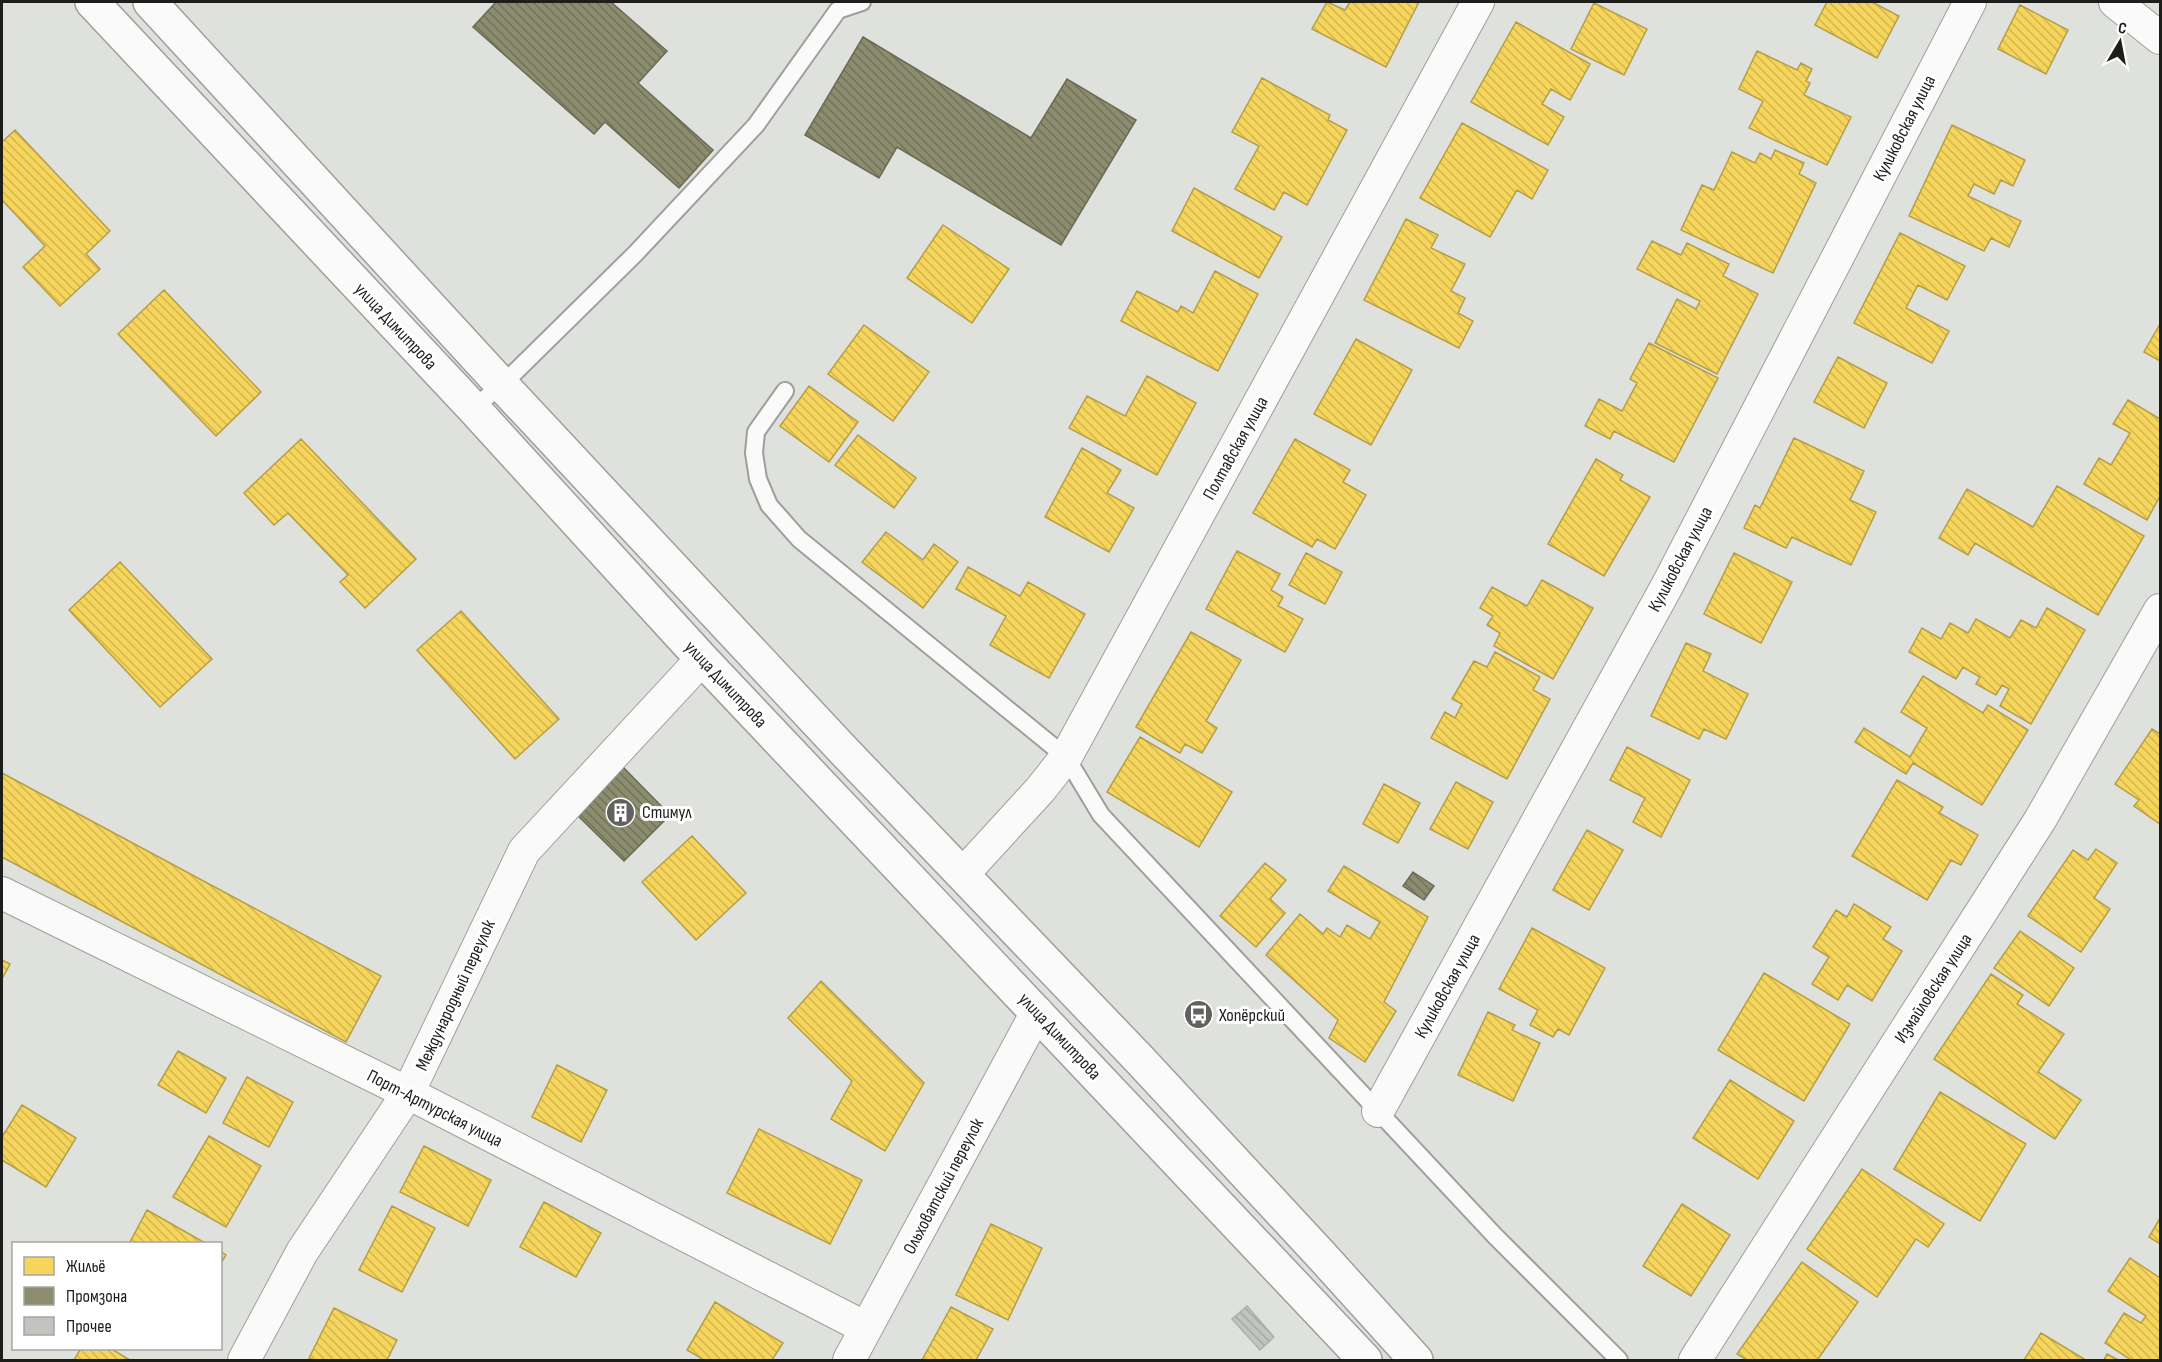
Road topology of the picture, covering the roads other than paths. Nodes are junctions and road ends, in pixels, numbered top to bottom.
1 (92, 2) edge
2 (150, 2) edge
3 (862, 2) edge
4 (1478, 2) edge
5 (1970, 2) edge
6 (2115, 2) edge
7 (833, 6) edge
8 (2160, 38) edge
9 (502, 386) junction
10 (786, 391) dead end
11 (473, 408) junction
12 (2160, 610) edge
13 (702, 659) junction
14 (1066, 757) junction
15 (963, 874) junction
16 (2, 893) edge
17 (1037, 1012) junction
18 (408, 1093) junction
19 (1378, 1111) junction
20 (866, 1328) junction
21 (244, 1360) edge
22 (849, 1360) edge
23 (1365, 1360) edge
24 (1416, 1360) edge
25 (1619, 1360) edge
26 (1695, 1360) edge

1 - 11 main road, улица Димитрова
2 - 9 main road, улица Димитрова
3 - 7 lane
4 - 14 street, Полтавская улица
5 - 19 street, Куликовская улица
6 - 8 street
7 - 9 lane
9 - 11 lane
9 - 15 main road, улица Димитрова
10 - 14 lane
11 - 13 main road, улица Димитрова
12 - 26 street, Измайловская улица
13 - 17 main road, улица Димитрова
13 - 18 street, Международный переулок
14 - 15 street, Полтавская улица
14 - 19 lane
15 - 24 main road, улица Димитрова
16 - 18 street, Порт-Артурская улица
17 - 20 street, Ольховатский переулок
17 - 23 main road, улица Димитрова
18 - 20 street, Порт-Артурская улица
18 - 21 street, Международный переулок
19 - 25 lane
20 - 22 street, Ольховатский переулок

